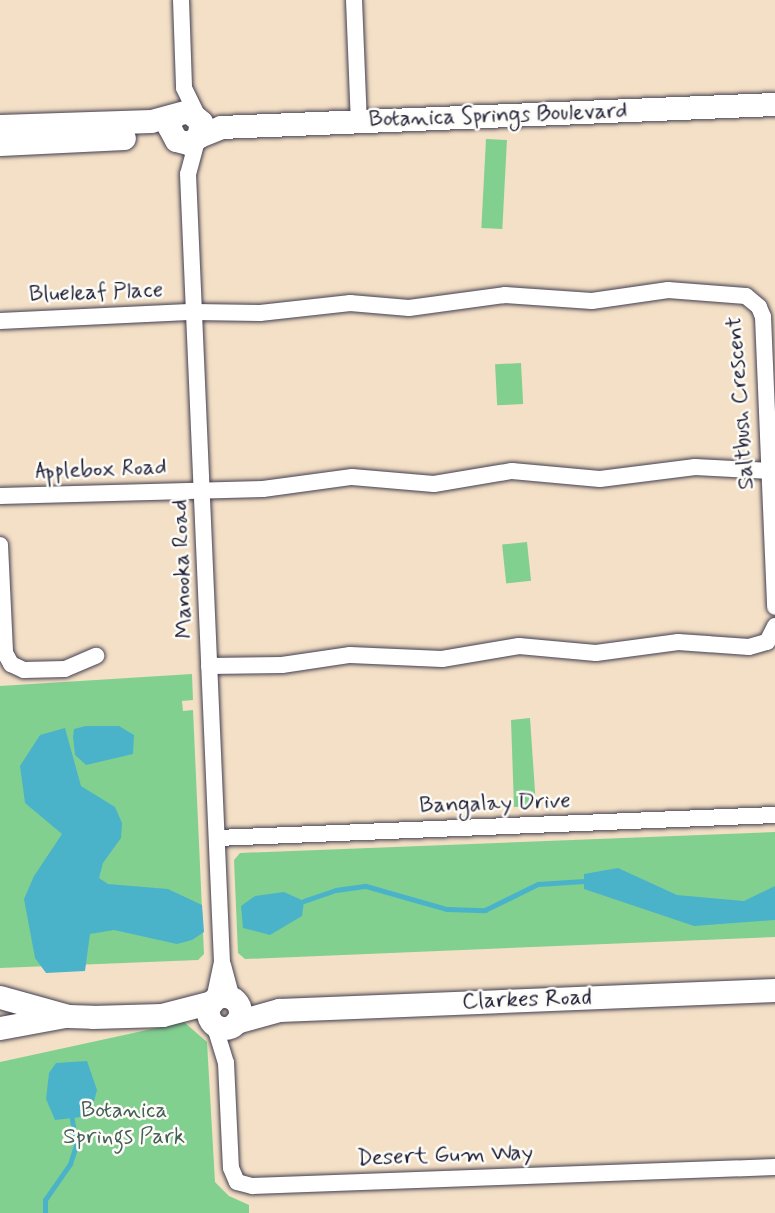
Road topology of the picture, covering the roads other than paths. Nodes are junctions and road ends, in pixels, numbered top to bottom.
1 (181, 0) edge
2 (354, 0) edge
3 (775, 104) edge
4 (359, 122) junction
5 (0, 126) edge
6 (186, 127) junction
7 (0, 144) edge
8 (194, 312) junction
9 (0, 321) edge
10 (771, 471) junction
11 (203, 488) junction
12 (0, 496) edge
13 (0, 545) edge
14 (775, 607) edge
15 (775, 626) edge
16 (96, 656) dead end
17 (209, 666) junction
18 (775, 816) edge
19 (216, 838) junction
20 (775, 990) edge
21 (0, 997) edge
22 (224, 1011) junction
23 (68, 1016) junction
24 (0, 1025) edge
25 (775, 1167) edge

1 - 6 street, Manooka Road
2 - 4 street
3 - 4 street, Botanica Springs Boulevard
4 - 6 street, Botanica Springs Boulevard
5 - 6 street
6 - 7 street, Botanica Springs Boulevard
6 - 8 street, Manooka Road
8 - 9 street, Blueleaf Place
8 - 10 street, Saltbush Crescent
8 - 11 street, Manooka Road
10 - 11 street, Applebox Road
10 - 14 street, Saltbush Crescent
11 - 12 street, Applebox Road
11 - 17 street, Manooka Road
13 - 16 street
15 - 17 street
17 - 19 street, Manooka Road
18 - 19 street, Bangalay Drive
19 - 22 street, Manooka Road
20 - 22 street, Clarkes Road
21 - 23 street, Clarkes Road
21 - 24 street
22 - 23 street, Clarkes Road
22 - 25 street, Desert Gum Way
23 - 24 street, Clarkes Road

